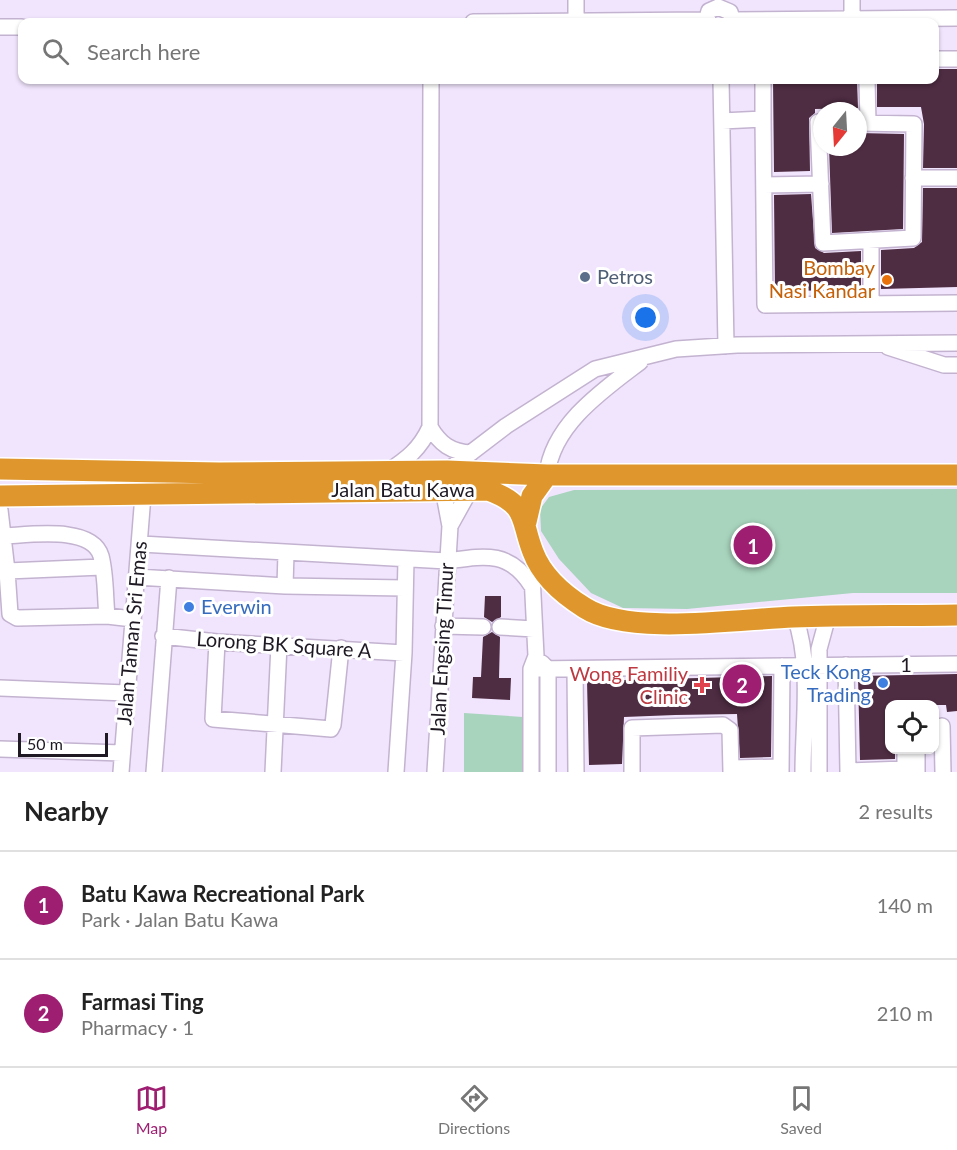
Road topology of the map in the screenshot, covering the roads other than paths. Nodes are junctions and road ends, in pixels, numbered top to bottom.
1 (576, 0) edge
2 (852, 0) edge
3 (722, 4) edge
4 (576, 18) edge
5 (707, 18) edge
6 (732, 18) edge
7 (852, 18) edge
8 (939, 18) edge
9 (957, 18) edge
10 (0, 27) edge
11 (18, 27) edge
12 (939, 59) edge
13 (957, 59) edge
14 (430, 84) edge
15 (721, 84) edge
16 (763, 84) edge
17 (867, 84) edge
18 (865, 102) edge
19 (763, 119) junction
20 (722, 121) junction
21 (867, 123) edge
22 (819, 156) edge
23 (914, 178) junction
24 (957, 178) edge
25 (820, 184) junction
26 (764, 185) junction
27 (871, 240) junction
28 (957, 303) edge
29 (871, 304) junction
30 (877, 343) junction
31 (957, 343) edge
32 (726, 346) junction
33 (645, 359) junction
34 (957, 365) edge
35 (430, 427) junction
36 (471, 453) junction
37 (0, 469) edge
38 (387, 472) junction
39 (957, 475) edge
40 (547, 476) junction
41 (445, 480) junction
42 (470, 489) junction
43 (143, 495) junction
44 (0, 496) edge
45 (0, 510) edge
46 (526, 522) junction
47 (450, 526) junction
48 (2, 536) edge
49 (141, 544) junction
50 (533, 552) junction
51 (286, 553) junction
52 (406, 559) junction
53 (447, 561) junction
54 (102, 567) junction
55 (7, 571) junction
56 (137, 577) junction
57 (169, 578) junction
58 (531, 585) junction
59 (285, 586) junction
60 (405, 588) junction
61 (957, 615) edge
62 (107, 616) junction
63 (828, 616) junction
64 (795, 617) junction
65 (133, 619) junction
66 (443, 626) junction
67 (483, 627) dead end
68 (500, 627) dead end
69 (534, 628) junction
70 (163, 636) junction
71 (217, 642) junction
72 (279, 645) junction
73 (341, 648) junction
74 (404, 653) junction
75 (533, 663) junction
76 (957, 664) edge
77 (811, 665) junction
78 (846, 665) junction
79 (782, 666) junction
80 (548, 669) junction
81 (575, 669) junction
82 (0, 688) edge
83 (126, 693) junction
84 (276, 725) junction
85 (944, 726) edge
86 (0, 749) edge
87 (122, 753) junction
88 (906, 754) edge
89 (915, 754) edge
90 (731, 770) edge
91 (782, 770) edge
92 (909, 771) edge
93 (121, 772) edge
94 (154, 772) edge
95 (273, 772) edge
96 (396, 772) edge
97 (435, 772) edge
98 (531, 772) edge
99 (548, 772) edge
100 (576, 772) edge
101 (632, 772) edge
102 (802, 772) edge
103 (819, 772) edge
104 (848, 772) edge
105 (943, 772) edge

1 - 4 street
2 - 7 street
3 - 5 street
3 - 6 street
8 - 9 street
10 - 11 street
12 - 13 street
14 - 35 street
15 - 20 street
16 - 19 street
17 - 18 street
19 - 20 street
19 - 26 street
20 - 32 street
21 - 23 street
22 - 25 street
23 - 24 street
23 - 27 street
25 - 26 street
25 - 27 street
26 - 29 street
27 - 29 street
28 - 29 street
30 - 31 street
30 - 32 street
30 - 34 street
32 - 33 street
33 - 36 street
33 - 40 street
35 - 36 street
35 - 38 street
36 - 41 street
37 - 38 highway, Jalan Batu Kawa
38 - 41 highway, Jalan Batu Kawa
39 - 40 highway, Jalan Batu Kawa
40 - 41 highway, Jalan Batu Kawa
40 - 46 highway
41 - 42 highway, Jalan Batu Kawa
41 - 43 highway, Jalan Batu Kawa
41 - 47 street, Jalan Engsing Timur
42 - 46 highway, Jalan Batu Kawa
42 - 47 street, Jalan Engsing Timur
43 - 44 highway, Jalan Batu Kawa
43 - 49 street, Jalan Taman Sri Emas
45 - 48 street
46 - 50 highway, Jalan Batu Kawa
47 - 53 street, Jalan Engsing Timur
48 - 54 street
48 - 55 street
49 - 51 street
49 - 56 street, Jalan Taman Sri Emas
50 - 58 street
50 - 64 highway, Jalan Batu Kawa
51 - 52 street
51 - 59 street
52 - 53 street
52 - 60 street
53 - 58 street
53 - 66 street, Jalan Engsing Timur
54 - 55 street
54 - 62 street
55 - 62 street
56 - 57 street
56 - 65 street, Jalan Taman Sri Emas
57 - 59 street
57 - 70 street
58 - 69 street
59 - 60 street
60 - 74 street
61 - 63 highway, Jalan Batu Kawa
62 - 65 street
63 - 64 highway, Jalan Batu Kawa
63 - 77 street
64 - 77 street
65 - 83 street, Jalan Taman Sri Emas
66 - 67 street
66 - 97 street, Jalan Engsing Timur
68 - 69 street
69 - 75 street
70 - 71 street, Lorong BK Square A
70 - 94 street
71 - 72 street, Lorong BK Square A
71 - 84 street
72 - 73 street, Lorong BK Square A
72 - 84 street
73 - 74 street, Lorong BK Square A
73 - 84 street
74 - 96 street
75 - 80 street, 1
75 - 98 street
76 - 78 street, 1
77 - 78 street, 1
77 - 79 street, 1
77 - 102 street
77 - 103 street
78 - 104 street
79 - 81 street, 1
79 - 91 street
80 - 81 street, 1
80 - 99 street
81 - 100 street
82 - 83 street
83 - 87 street, Jalan Taman Sri Emas
84 - 95 street
85 - 105 street
86 - 87 street
87 - 93 street, Jalan Taman Sri Emas
88 - 92 street
89 - 92 street
90 - 91 street
90 - 101 street
92 - 104 street

